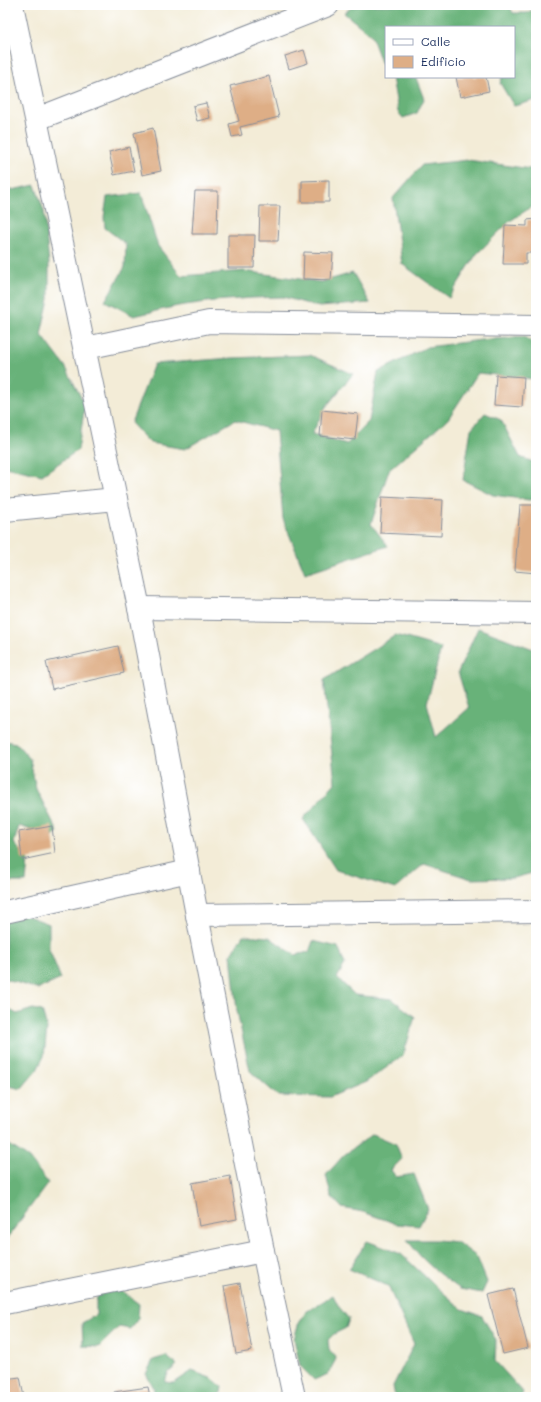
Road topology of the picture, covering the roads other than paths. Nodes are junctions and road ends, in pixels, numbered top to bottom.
1 (12, 5) edge
2 (328, 5) edge
3 (37, 119) junction
4 (536, 326) edge
5 (86, 348) junction
6 (116, 499) junction
7 (5, 510) edge
8 (139, 608) junction
9 (536, 613) edge
10 (189, 871) junction
11 (536, 911) edge
12 (5, 912) edge
13 (197, 915) junction
14 (263, 1251) junction
15 (5, 1303) edge
16 (294, 1397) edge

1 - 3 street
2 - 3 street
3 - 5 street
4 - 5 street
5 - 6 street
6 - 7 street
6 - 8 street
8 - 9 street
8 - 10 street
10 - 12 street
10 - 13 street
11 - 13 street
13 - 14 street
14 - 15 street
14 - 16 street

